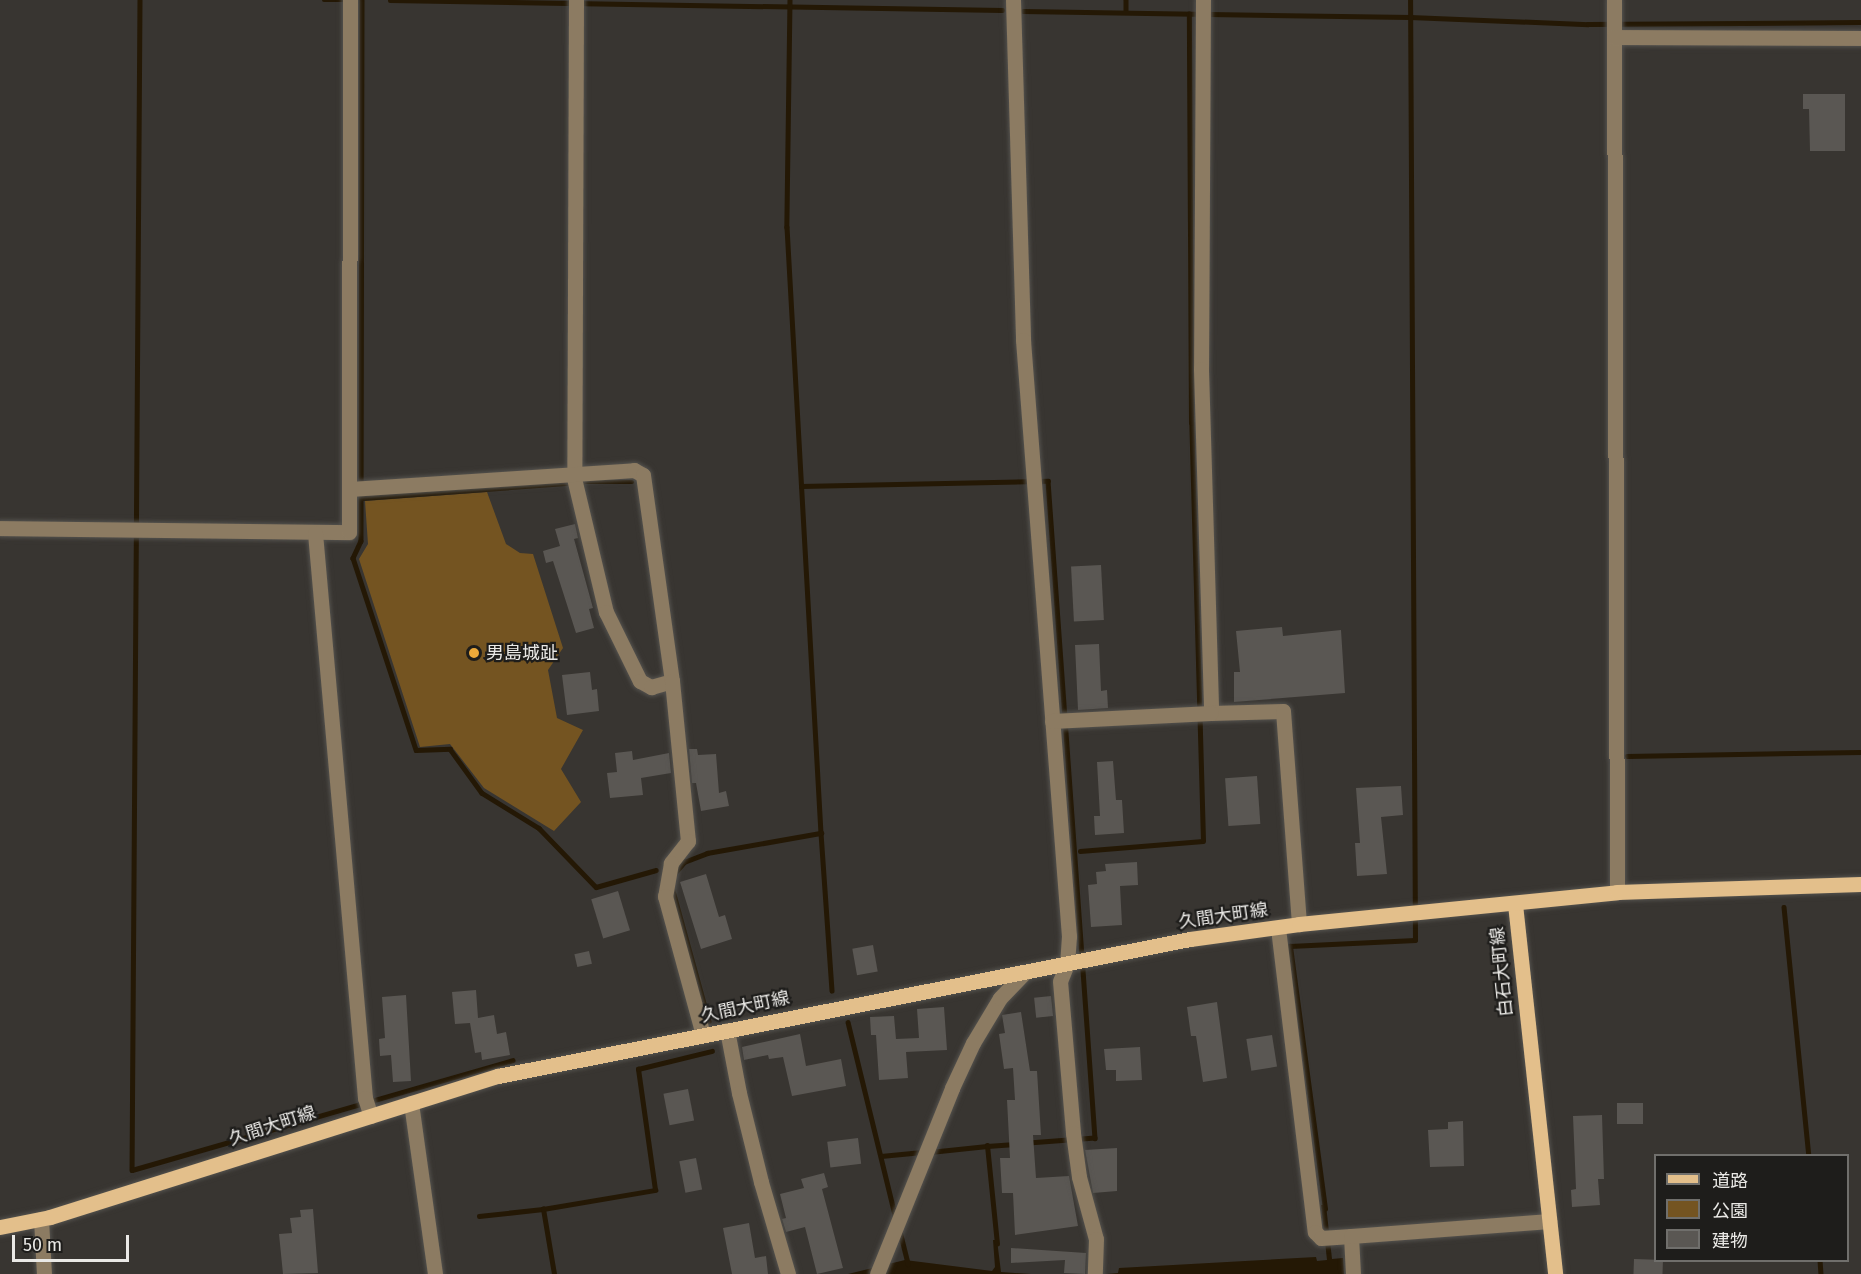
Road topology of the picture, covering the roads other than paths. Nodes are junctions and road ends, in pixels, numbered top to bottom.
1 (1013, 0) edge
2 (1614, 0) edge
3 (351, 5) edge
4 (577, 6) edge
5 (1203, 10) edge
6 (1614, 28) junction
7 (1861, 38) edge
8 (574, 480) junction
9 (350, 489) junction
10 (0, 528) edge
11 (315, 533) junction
12 (672, 681) junction
13 (1204, 714) junction
14 (1062, 721) junction
15 (1861, 884) edge
16 (1617, 892) junction
17 (1515, 904) junction
18 (1299, 924) junction
19 (1278, 928) junction
20 (1078, 962) junction
21 (1024, 973) junction
22 (728, 1030) junction
23 (703, 1035) junction
24 (411, 1103) junction
25 (368, 1107) junction
26 (41, 1219) junction
27 (1549, 1221) junction
28 (0, 1227) edge
29 (1351, 1236) junction
30 (878, 1269) edge
31 (44, 1274) edge
32 (435, 1274) edge
33 (788, 1274) edge
34 (1095, 1274) edge
35 (1353, 1274) edge
36 (1554, 1274) edge

1 - 14 street
2 - 6 street
3 - 9 street
4 - 8 street
5 - 13 street
6 - 7 street
6 - 16 street
8 - 9 street
8 - 12 street
8 - 12 street
9 - 11 street
10 - 11 street
11 - 25 street
12 - 23 street
13 - 14 street
13 - 18 street
14 - 20 street
15 - 16 main road, 白石大町線
16 - 17 main road, 白石大町線
17 - 18 main road, 久間大町線
17 - 27 main road, 白石大町線
18 - 19 main road, 久間大町線
19 - 20 main road, 久間大町線
19 - 29 street
20 - 21 main road, 久間大町線
20 - 34 street
21 - 22 main road, 久間大町線
21 - 30 street
22 - 23 main road, 久間大町線
22 - 33 street
23 - 24 main road, 久間大町線
24 - 25 main road, 久間大町線
24 - 32 street
25 - 26 main road, 久間大町線
26 - 28 main road, 久間大町線
26 - 31 street
27 - 29 street
27 - 36 main road, 白石大町線
29 - 35 street

